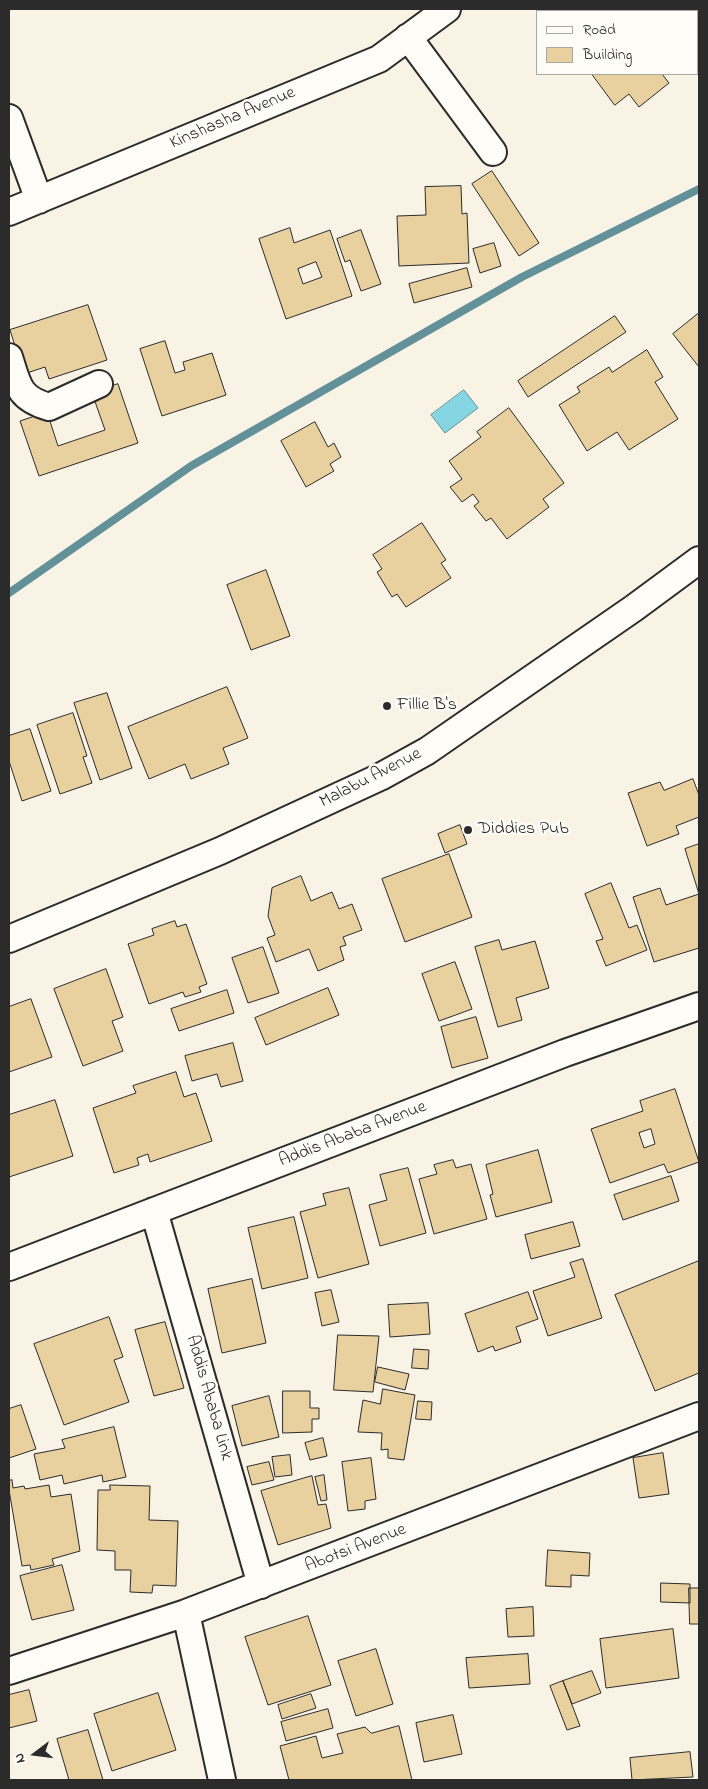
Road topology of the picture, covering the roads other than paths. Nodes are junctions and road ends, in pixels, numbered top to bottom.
1 (447, 9) edge
2 (408, 37) junction
3 (9, 118) edge
4 (493, 152) dead end
5 (39, 200) junction
6 (9, 212) edge
7 (9, 357) edge
8 (99, 384) dead end
9 (699, 560) edge
10 (9, 939) edge
11 (699, 1006) edge
12 (154, 1212) junction
13 (9, 1267) edge
14 (699, 1416) edge
15 (261, 1585) junction
16 (186, 1613) junction
17 (9, 1671) edge
18 (222, 1780) edge

1 - 2 street, Kinshasha Avenue
2 - 4 street
2 - 5 street, Kinshasha Avenue
3 - 5 street
5 - 6 street, Kinshasha Avenue
7 - 8 street
9 - 10 street, Malabu Avenue
11 - 12 street, Addis Ababa Avenue
12 - 13 street, Addis Ababa Avenue
12 - 15 street, Addis Ababa Link
14 - 15 street, Abotsi Avenue
15 - 16 street, Abotsi Avenue
16 - 17 street, Abotsi Avenue
16 - 18 street

